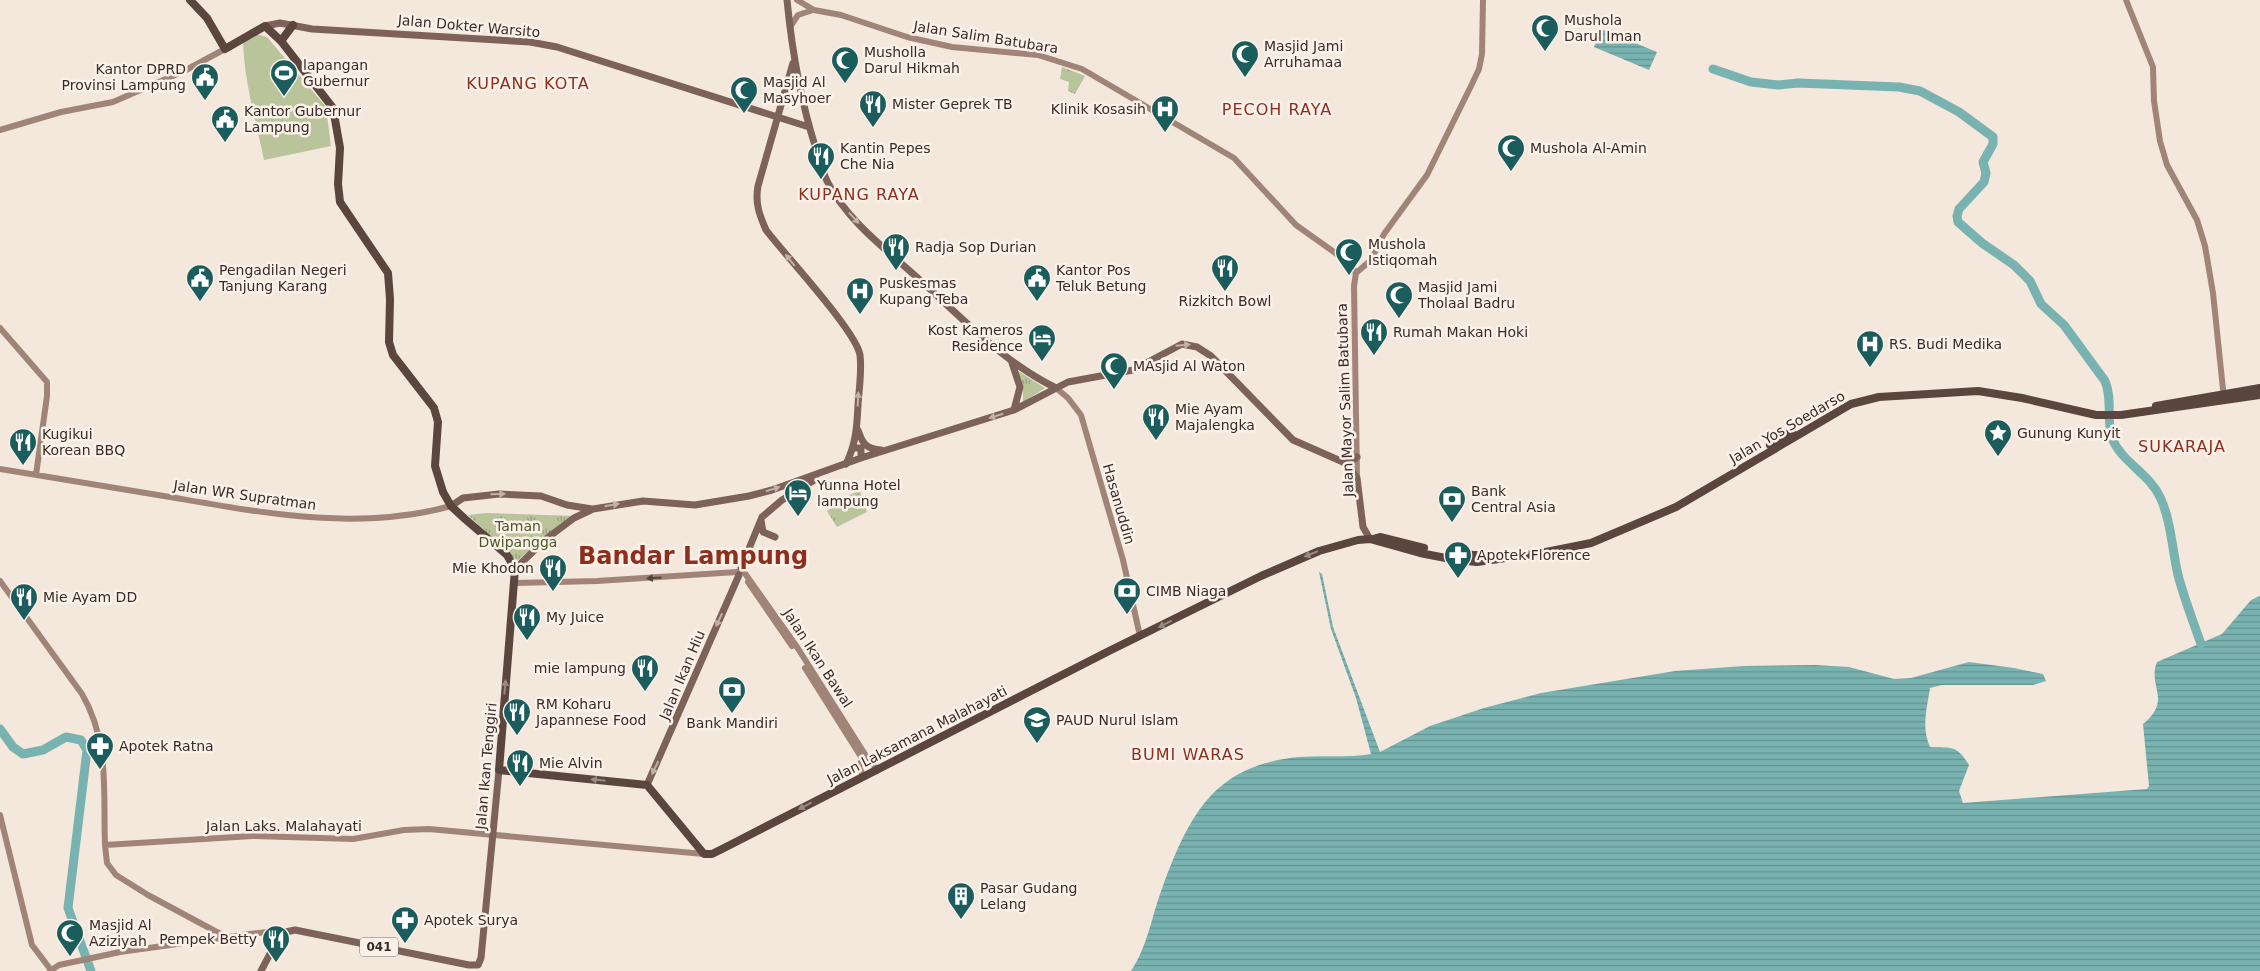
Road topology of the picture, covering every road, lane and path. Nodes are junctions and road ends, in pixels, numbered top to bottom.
1 (190, 0) edge
2 (787, 0) edge
3 (797, 0) edge
4 (1484, 0) edge
5 (2126, 0) edge
6 (814, 10) junction
7 (293, 25) junction
8 (265, 26) junction
9 (790, 28) junction
10 (281, 41) junction
11 (225, 49) junction
12 (793, 60) junction
13 (800, 88) junction
14 (786, 94) junction
15 (779, 117) junction
16 (809, 127) junction
17 (0, 130) edge
18 (1356, 273) junction
19 (0, 328) edge
20 (1012, 363) junction
21 (1056, 388) junction
22 (2260, 388) edge
23 (2260, 395) edge
24 (2224, 398) junction
25 (1014, 410) junction
26 (858, 427) junction
27 (854, 448) junction
28 (886, 450) junction
29 (1357, 457) junction
30 (861, 458) junction
31 (1343, 462) junction
32 (846, 464) junction
33 (0, 469) edge
34 (829, 471) junction
35 (36, 475) junction
36 (1357, 478) junction
37 (452, 506) junction
38 (593, 509) junction
39 (762, 517) junction
40 (1364, 527) junction
41 (775, 537) dead end
42 (1372, 539) junction
43 (1358, 540) junction
44 (515, 568) junction
45 (741, 572) junction
46 (0, 581) edge
47 (515, 583) junction
48 (1140, 636) junction
49 (866, 759) junction
50 (499, 770) junction
51 (877, 771) junction
52 (864, 777) junction
53 (647, 785) junction
54 (0, 815) edge
55 (492, 836) junction
56 (105, 845) junction
57 (704, 854) junction
58 (281, 933) junction
59 (226, 937) junction
60 (50, 970) edge
61 (260, 971) edge

1 - 11 highway
2 - 9 main road
3 - 6 street
4 - 18 street
5 - 24 street
6 - 9 street
6 - 18 street, Jalan Salim Batubara
7 - 8 main road, Jalan Dokter Warsito
7 - 10 highway
7 - 15 main road, Jalan Dokter Warsito
8 - 10 highway
8 - 11 highway
9 - 12 main road
10 - 37 highway
11 - 17 street
12 - 13 main road
12 - 14 main road
13 - 14 main road
13 - 16 main road
14 - 15 main road
15 - 16 main road, Jalan Dokter Warsito
26 -> 15 main road
16 -> 20 main road
18 - 29 street, Jalan Mayor Salim Batubara
19 - 35 street
20 - 21 main road
20 - 25 main road
21 - 25 main road
21 -> 31 main road
21 - 48 street, Hasanuddin
22 - 24 highway, Jalan Yos Soedarso
23 - 24 highway, Jalan Yos Soedarso
24 - 42 highway, Jalan Yos Soedarso
25 -> 28 main road
26 - 27 main road
26 - 28 main road
27 - 30 main road
27 - 32 main road
28 - 30 main road
29 - 31 main road
29 - 36 street, Jalan Mayor Salim Batubara
30 - 32 main road
31 - 36 main road
32 - 34 main road
33 - 35 street, Jalan WR Supratman
38 -> 34 main road
34 - 39 main road
35 - 37 street, Jalan WR Supratman
36 - 40 main road, Jalan Mayor Salim Batubara
37 -> 38 main road
37 - 44 highway
38 - 44 main road
39 - 41 main road
39 - 45 main road, Jalan Ikan Hiu
40 - 42 main road, Jalan Mayor Salim Batubara
40 - 43 main road
42 - 43 highway, Jalan Yos Soedarso
43 -> 48 highway, Jalan Laksamana Malahayati
44 - 47 highway, Jalan Ikan Tenggiri
45 -> 47 street
45 - 49 street, Jalan Ikan Bawal
45 -> 53 main road, Jalan Ikan Hiu
46 - 56 street
50 -> 47 highway, Jalan Ikan Tenggiri
48 - 51 highway, Jalan Laksamana Malahayati
49 - 51 street, Jalan Ikan Bawal
49 - 52 street, Jalan Ikan Bawal
53 -> 50 highway
50 - 55 main road, Jalan Ikan Tenggiri / 041
51 - 52 highway, Jalan Laksamana Malahayati
52 -> 57 highway, Jalan Laksamana Malahayati
53 - 57 highway
54 - 60 street
55 - 56 street, Jalan Laks. Malahayati
55 - 57 street, Jalan Laks. Malahayati
55 - 58 main road, Jalan Ikan Tenggiri / 041
56 - 59 street
58 - 59 street
58 - 61 main road
59 - 60 street

